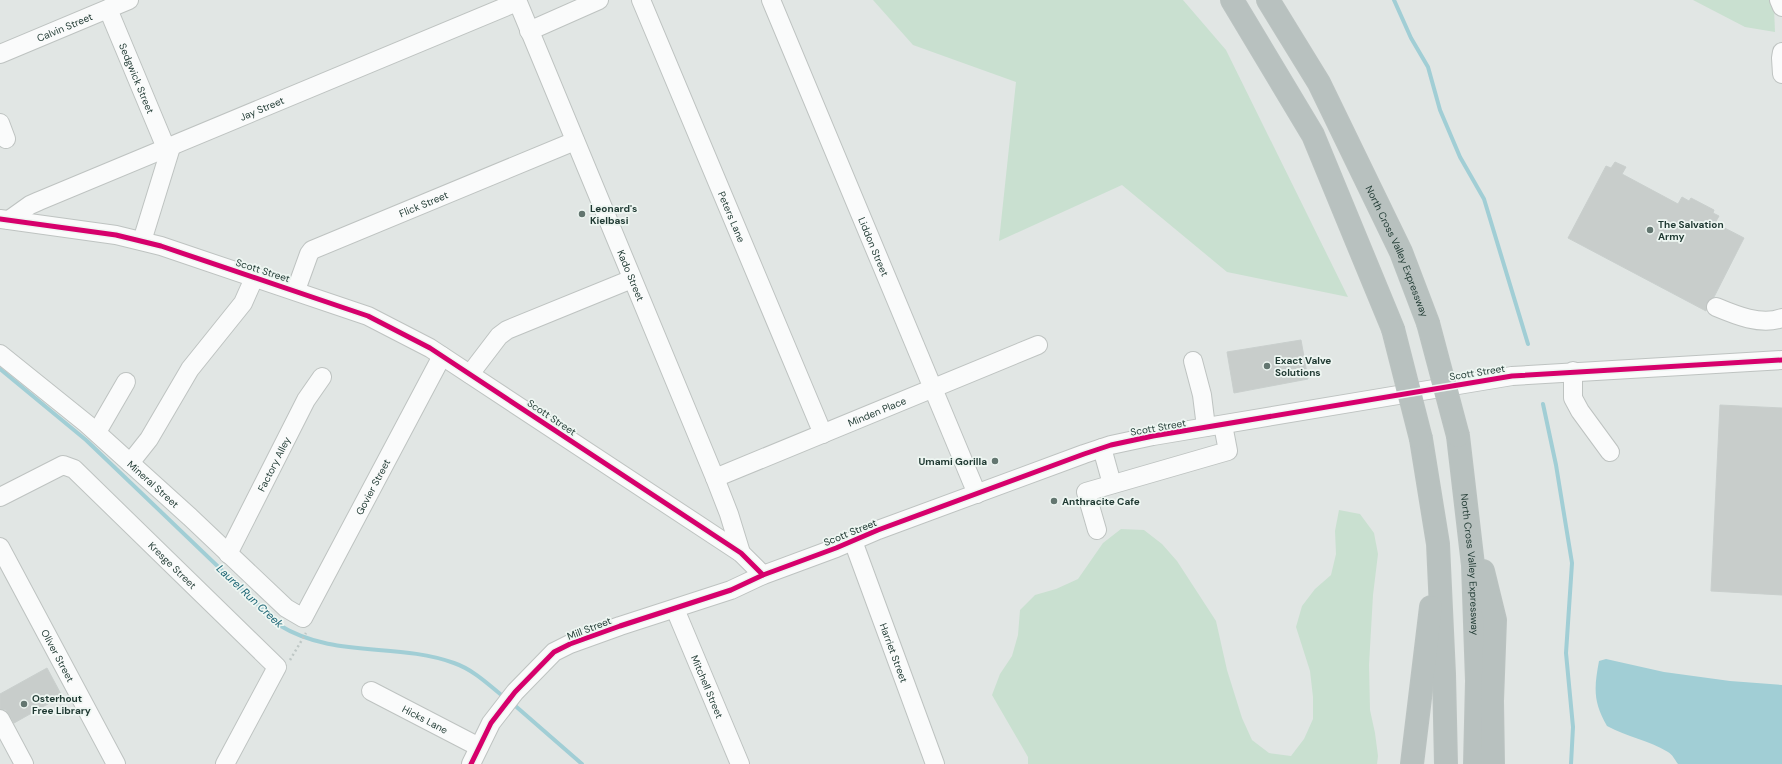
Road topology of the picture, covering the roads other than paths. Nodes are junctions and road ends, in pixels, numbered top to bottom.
1 (129, 0) edge
2 (600, 0) edge
3 (640, 0) edge
4 (771, 0) edge
5 (1232, 0) edge
6 (1268, 0) edge
7 (1779, 0) edge
8 (517, 1) edge
9 (1782, 6) edge
10 (108, 9) junction
11 (529, 31) junction
12 (1782, 52) edge
13 (0, 54) edge
14 (1782, 74) edge
15 (575, 141) junction
16 (169, 148) junction
17 (5, 219) edge
18 (142, 241) junction
19 (255, 276) junction
20 (632, 279) junction
21 (296, 290) junction
22 (1716, 307) dead end
23 (1782, 318) edge
24 (1038, 346) dead end
25 (0, 354) edge
26 (442, 356) junction
27 (1782, 360) edge
28 (1193, 361) dead end
29 (1573, 371) junction
30 (470, 374) junction
31 (322, 377) dead end
32 (126, 382) dead end
33 (933, 389) junction
34 (1215, 426) junction
35 (97, 432) junction
36 (823, 434) junction
37 (1102, 448) junction
38 (1610, 452) dead end
39 (130, 463) junction
40 (715, 478) junction
41 (1112, 484) junction
42 (977, 494) junction
43 (0, 497) edge
44 (1468, 509) junction
45 (1097, 530) dead end
46 (853, 541) junction
47 (1438, 544) junction
48 (0, 547) edge
49 (741, 553) junction
50 (228, 554) junction
51 (763, 575) junction
52 (675, 609) junction
53 (303, 618) joint
54 (371, 690) dead end
55 (0, 719) edge
56 (479, 747) junction
57 (24, 764) edge
58 (116, 764) edge
59 (225, 764) edge
60 (471, 764) edge
61 (740, 764) edge
62 (935, 764) edge
63 (1412, 764) edge
64 (1446, 764) edge
65 (1475, 764) edge
66 (1493, 764) edge

1 - 10 street, Calvin Street
2 - 11 street
3 - 36 street, Peters Lane
4 - 33 street, Liddon Street
5 - 47 highway, bridge
6 - 44 highway, North Cross Valley Expressway, bridge
7 - 9 street
8 - 11 street, Kado Street
8 - 16 street, Jay Street
10 - 13 street, Calvin Street
10 - 16 street, Sedgwick Street
11 - 15 street, Kado Street
12 - 14 street
15 - 20 street, Kado Street
15 - 21 street, Flick Street
16 - 17 street, Jay Street
16 - 18 street
17 - 18 street, Scott Street
18 - 19 street, Scott Street
19 - 21 street, Scott Street
19 - 39 street
20 - 30 street
20 - 40 street, Kado Street
21 - 26 street, Scott Street
22 - 23 street
24 - 33 street, Minden Place
25 - 35 street, Mineral Street
26 - 30 street, Scott Street
26 - 53 street, Govier Street
27 - 29 street, Scott Street
28 - 34 street
29 - 34 street, Scott Street
29 - 38 street
30 - 49 street, Scott Street
31 - 50 street, Factory Alley
32 - 35 street
33 - 36 street, Minden Place
33 - 42 street, Liddon Street
34 - 37 street, Scott Street
34 - 41 street
35 - 39 street, Mineral Street
36 - 40 street, Minden Place
37 - 41 street
37 - 42 street, Scott Street
39 - 50 street, Mineral Street
40 - 49 street, Kado Street
41 - 45 street
42 - 46 street, Scott Street
43 - 59 street, Kresge Street
44 - 65 highway, North Cross Valley Expressway
44 - 66 highway
46 - 51 street, Scott Street
46 - 62 street, Harriet Street
47 - 63 highway
47 - 64 highway
48 - 58 street, Oliver Street
49 - 51 street, Scott Street
50 - 53 street, Mineral Street
51 - 52 street, Mill Street
52 - 56 street, Mill Street
52 - 61 street, Mitchell Street
54 - 56 street, Hicks Lane
55 - 57 street
56 - 60 street, Mill Street

